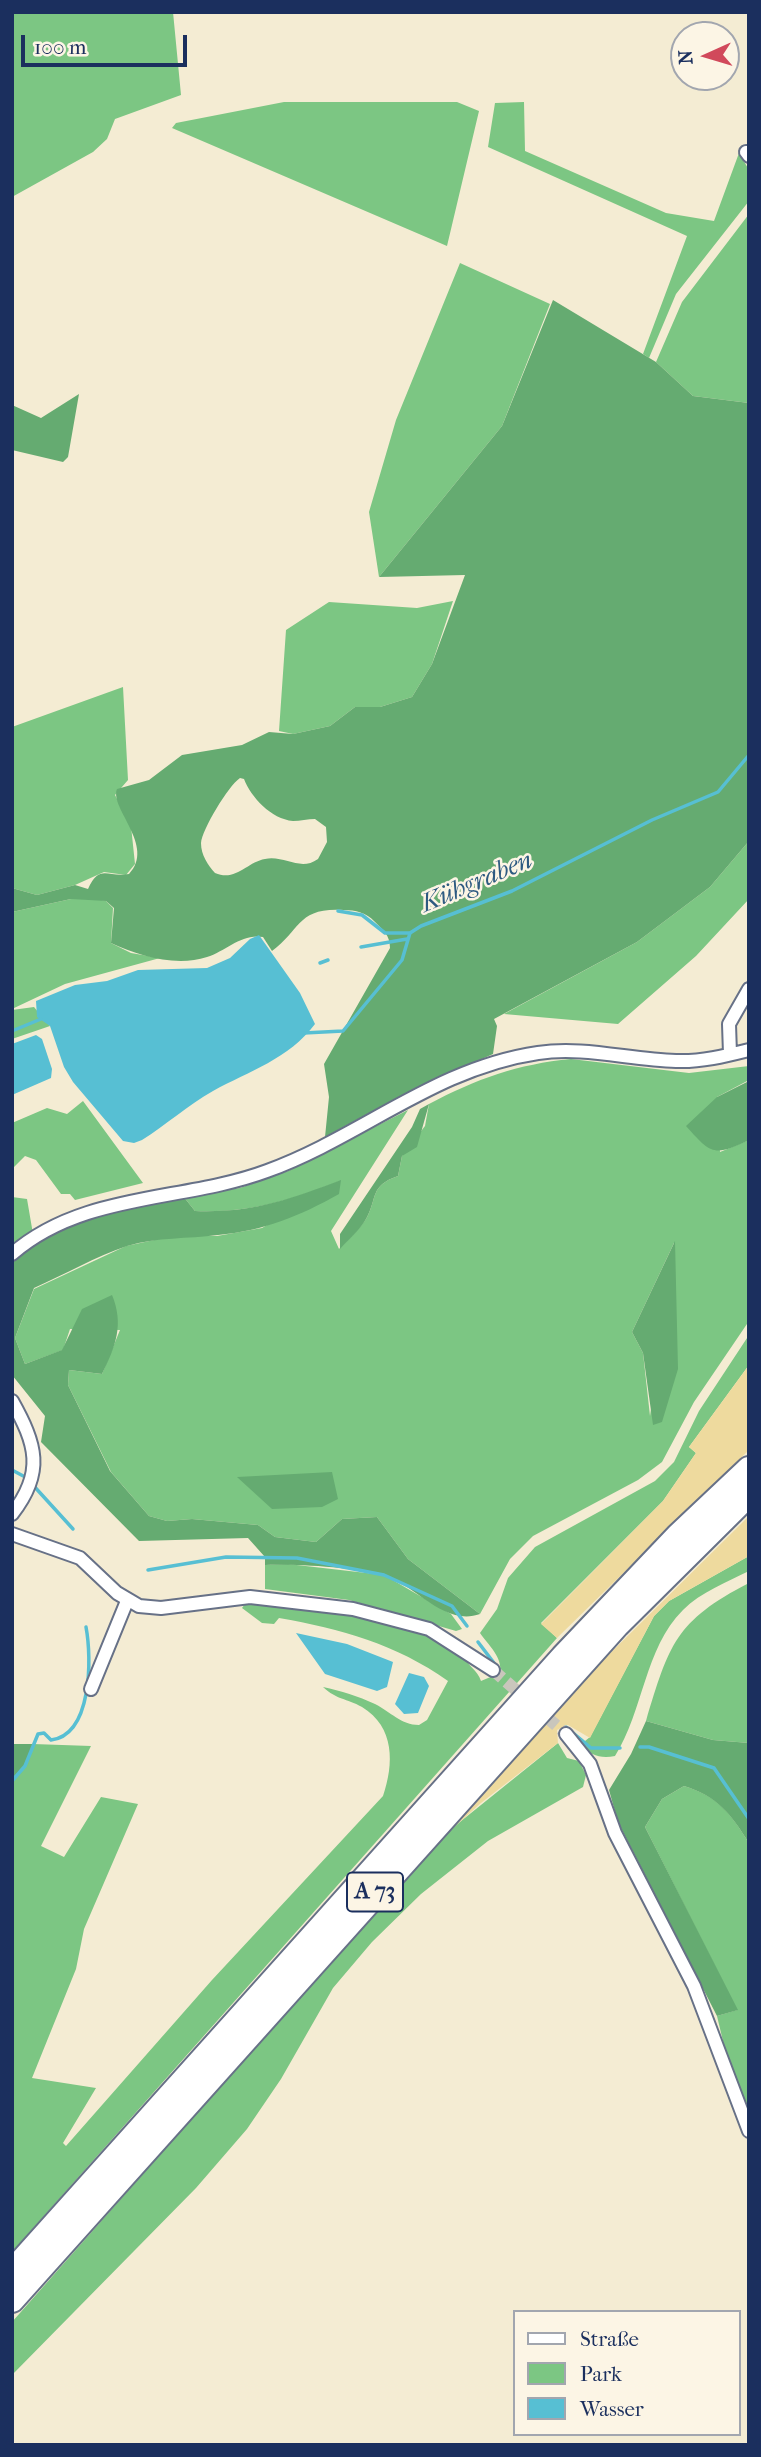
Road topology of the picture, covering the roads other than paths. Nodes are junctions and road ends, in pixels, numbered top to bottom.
1 (749, 989) edge
2 (749, 1050) edge
3 (730, 1054) junction
4 (12, 1254) edge
5 (12, 1401) edge
6 (749, 1469) edge
7 (749, 1494) edge
8 (12, 1514) edge
9 (12, 1534) edge
10 (127, 1601) junction
11 (493, 1670) tunnel mouth
12 (91, 1689) dead end
13 (566, 1734) tunnel mouth
14 (749, 2131) edge
15 (12, 2272) edge
16 (12, 2300) edge

1 - 3 street
2 - 3 street
3 - 4 street
5 - 8 street
6 - 15 highway, A 73
7 - 16 highway, A 73
9 - 10 street
10 - 11 street
10 - 12 street
13 - 14 street

